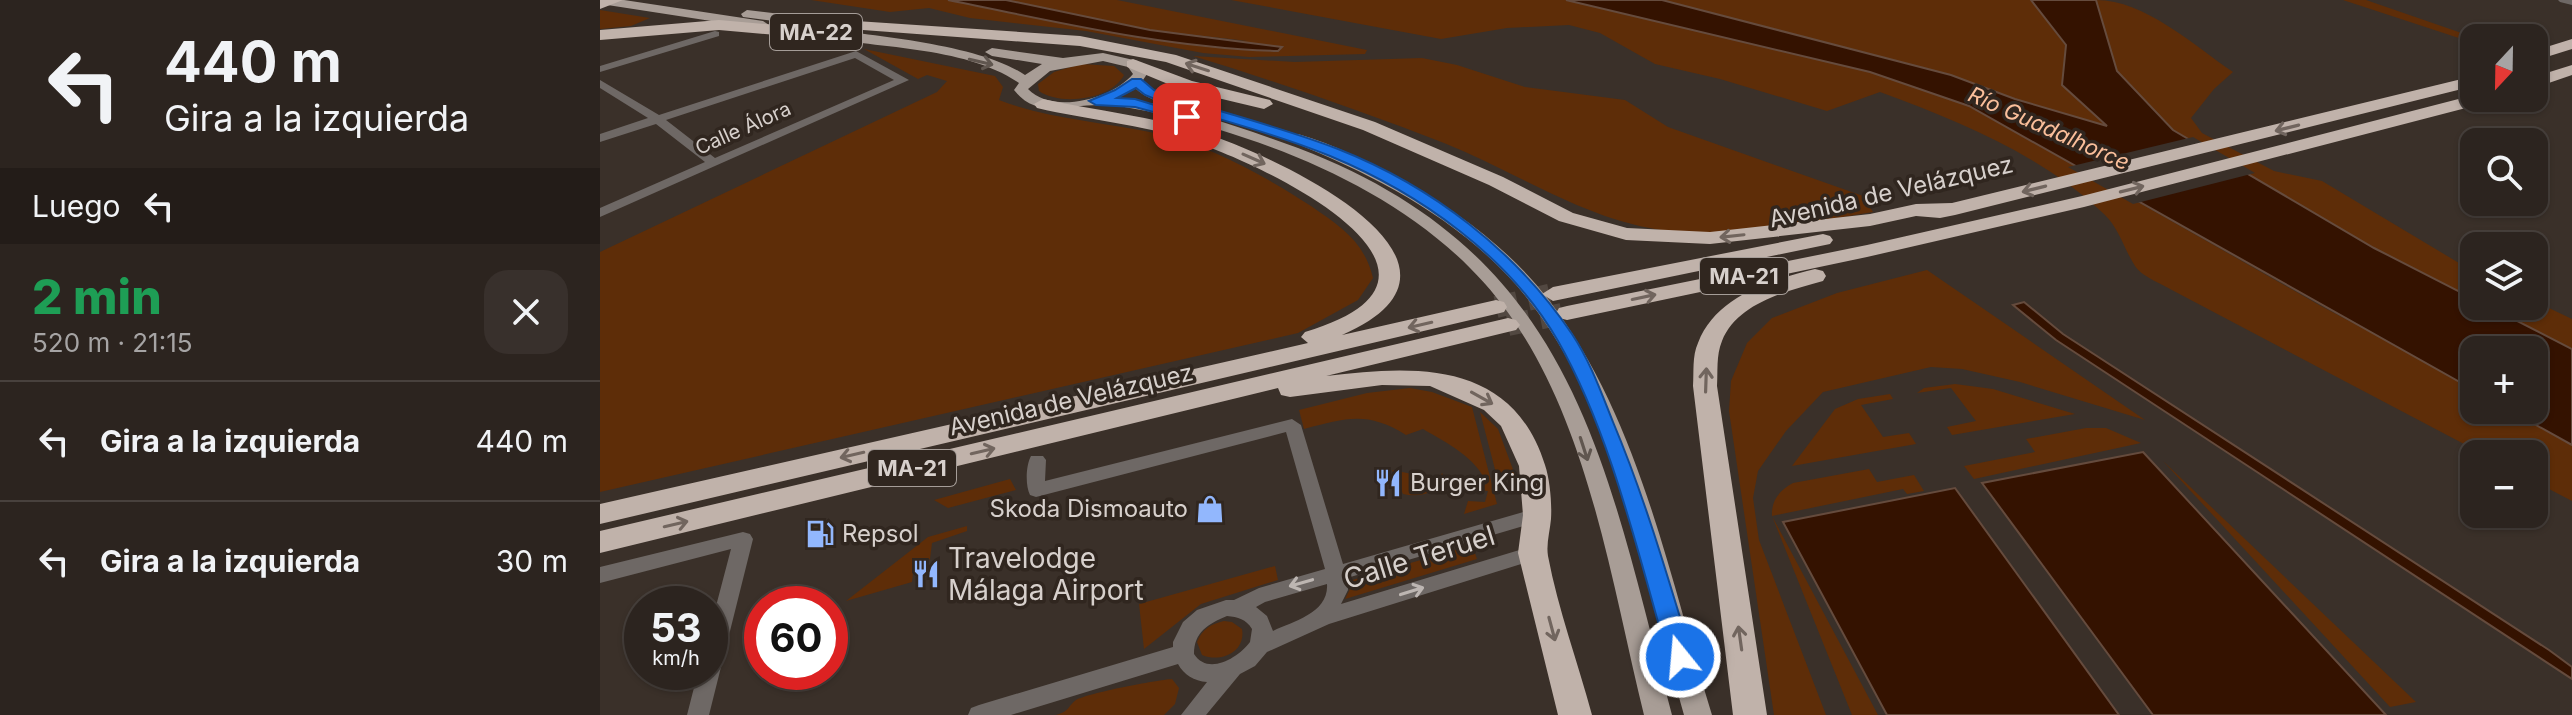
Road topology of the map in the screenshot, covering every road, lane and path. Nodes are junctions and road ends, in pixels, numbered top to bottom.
1 (616, 0) edge
2 (655, 0) edge
3 (2563, 0) edge
4 (600, 2) edge
5 (2572, 2) edge
6 (838, 30) junction
7 (715, 34) dead end
8 (600, 35) edge
9 (2572, 44) edge
10 (2548, 52) edge
11 (2572, 53) edge
12 (2548, 60) edge
13 (1063, 62) junction
14 (600, 69) edge
15 (2572, 70) edge
16 (1134, 73) junction
17 (2548, 78) edge
18 (1025, 81) junction
19 (600, 83) edge
20 (2460, 85) edge
21 (1096, 101) junction
22 (1043, 104) junction
23 (2460, 104) edge
24 (657, 119) junction
25 (600, 138) edge
26 (1428, 151) junction
27 (714, 163) junction
28 (600, 213) edge
29 (1896, 219) junction
30 (1926, 243) junction
31 (1549, 301) junction
32 (1567, 313) tunnel mouth
33 (1507, 316) junction
34 (1224, 395) junction
35 (1064, 405) junction
36 (1037, 460) dead end
37 (600, 514) edge
38 (1537, 515) junction
39 (600, 542) edge
40 (1533, 553) junction
41 (1336, 573) junction
42 (600, 575) edge
43 (728, 599) edge
44 (1238, 608) junction
45 (1323, 618) junction
46 (1260, 646) junction
47 (1181, 654) junction
48 (1232, 669) junction
49 (705, 690) edge
50 (698, 715) edge
51 (979, 715) edge
52 (1192, 715) edge
53 (1575, 715) edge
54 (1658, 715) edge
55 (1698, 715) edge
56 (1750, 715) edge

1 - 4 highway
2 - 6 main road, MA-22
3 - 5 street
4 - 6 main road, MA-22
6 - 8 highway
6 - 13 main road, MA-22
6 -> 18 main road, MA-22
26 -> 6 highway
7 - 14 street
9 - 10 highway
11 - 12 highway
13 - 16 main road, MA-22
13 - 18 main road, MA-22
15 - 17 highway
16 - 21 main road
16 - 26 highway
16 - 31 main road, MA-22
18 - 22 main road, MA-22
19 - 24 street
20 -> 29 highway, Avenida de Velázquez
21 - 22 main road
21 - 33 main road
22 -> 35 highway
30 -> 23 highway
24 - 25 street
24 - 27 street
24 - 27 street, Calle Álora
29 -> 26 highway
27 - 28 street, Calle Álora
29 - 31 highway, Avenida de Velázquez / MA-21
32 -> 30 highway, Avenida de Velázquez / MA-21
56 -> 30 highway
31 - 55 main road
33 - 34 highway, Avenida de Velázquez / MA-21
33 -> 35 highway, Avenida de Velázquez / MA-21
33 -> 54 main road
34 -> 38 highway
39 -> 34 highway, Avenida de Velázquez / MA-21
35 -> 37 highway, Avenida de Velázquez / MA-21
36 - 41 street
38 - 40 highway
38 - 41 street, Calle Teruel
45 -> 40 street, Calle Teruel
40 -> 53 highway
41 -> 44 street, Calle Teruel
41 - 45 street, Calle Teruel
42 - 43 street
44 - 46 street
44 - 47 street
45 - 46 street, Calle Teruel
46 - 48 street
47 - 48 street
47 - 51 street
48 - 52 street
49 - 50 street

